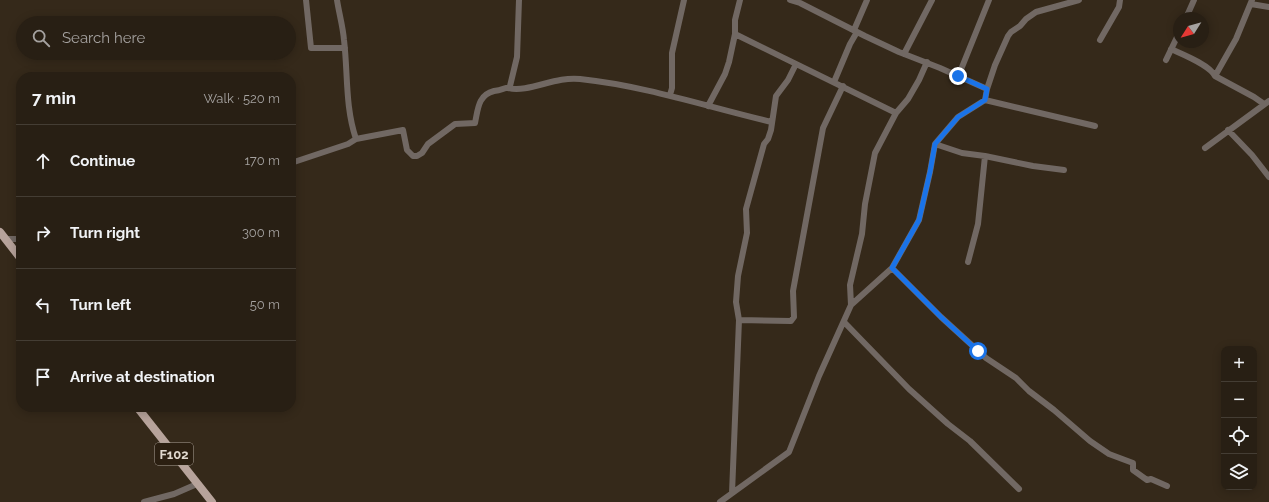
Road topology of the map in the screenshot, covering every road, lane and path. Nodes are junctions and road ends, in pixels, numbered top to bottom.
1 (306, 0) edge
2 (337, 0) edge
3 (519, 0) edge
4 (684, 0) edge
5 (740, 0) edge
6 (790, 0) edge
7 (867, 0) edge
8 (932, 0) edge
9 (989, 0) edge
10 (1079, 0) edge
11 (1120, 0) edge
12 (1194, 0) edge
13 (801, 1) edge
14 (1251, 2) edge
15 (1269, 8) edge
16 (1189, 12) edge
17 (855, 31) junction
18 (735, 34) junction
19 (1100, 40) dead end
20 (1173, 45) edge
21 (345, 48) junction
22 (1171, 49) junction
23 (904, 54) junction
24 (1166, 60) dead end
25 (927, 62) junction
26 (796, 64) junction
27 (958, 76) junction
28 (1215, 76) junction
29 (834, 82) junction
30 (843, 86) junction
31 (508, 88) junction
32 (987, 89) junction
33 (670, 95) junction
34 (985, 100) junction
35 (1267, 103) edge
36 (708, 106) junction
37 (896, 112) junction
38 (772, 122) junction
39 (1095, 126) dead end
40 (1228, 130) junction
41 (356, 139) junction
42 (935, 144) junction
43 (1205, 148) dead end
44 (985, 156) junction
45 (296, 161) edge
46 (1064, 170) dead end
47 (1269, 177) edge
48 (0, 232) edge
49 (6, 239) junction
50 (16, 239) edge
51 (16, 252) edge
52 (968, 262) dead end
53 (892, 268) junction
54 (851, 305) junction
55 (739, 320) junction
56 (844, 322) junction
57 (141, 412) edge
58 (198, 484) junction
59 (1167, 486) dead end
60 (1020, 489) dead end
61 (732, 493) junction
62 (144, 502) edge
63 (212, 502) edge
64 (720, 502) edge

1 - 21 street
2 - 21 street
3 - 31 street
4 - 33 street
5 - 18 street
6 - 13 street
7 - 17 street
8 - 23 street
9 - 27 street
10 - 32 street
11 - 19 street
12 - 16 street
13 - 17 street
14 - 15 street
14 - 28 street
17 - 23 street
17 - 29 street
18 - 26 street
18 - 36 street
20 - 22 street
21 - 41 street
22 - 24 street
22 - 28 street
23 - 25 street
25 - 27 street
25 - 37 street
26 - 29 street
26 - 38 street
27 - 32 street
28 - 35 street
29 - 30 street
30 - 37 street
30 - 55 street
31 - 33 street
31 - 41 street
32 - 34 street
33 - 36 street
34 - 39 street
34 - 42 street
35 - 40 street
36 - 38 street
37 - 54 street
38 - 55 street
40 - 43 street
40 - 47 street
41 - 45 street
42 - 44 street
42 - 53 street
44 - 46 street
44 - 52 street
48 - 49 main road
49 - 50 street
49 - 51 main road
53 - 54 street
53 - 59 street
54 - 56 street
55 - 61 street
56 - 60 street
56 - 61 street
57 - 58 main road, F102
58 - 62 street
58 - 63 main road, F102
61 - 64 street

